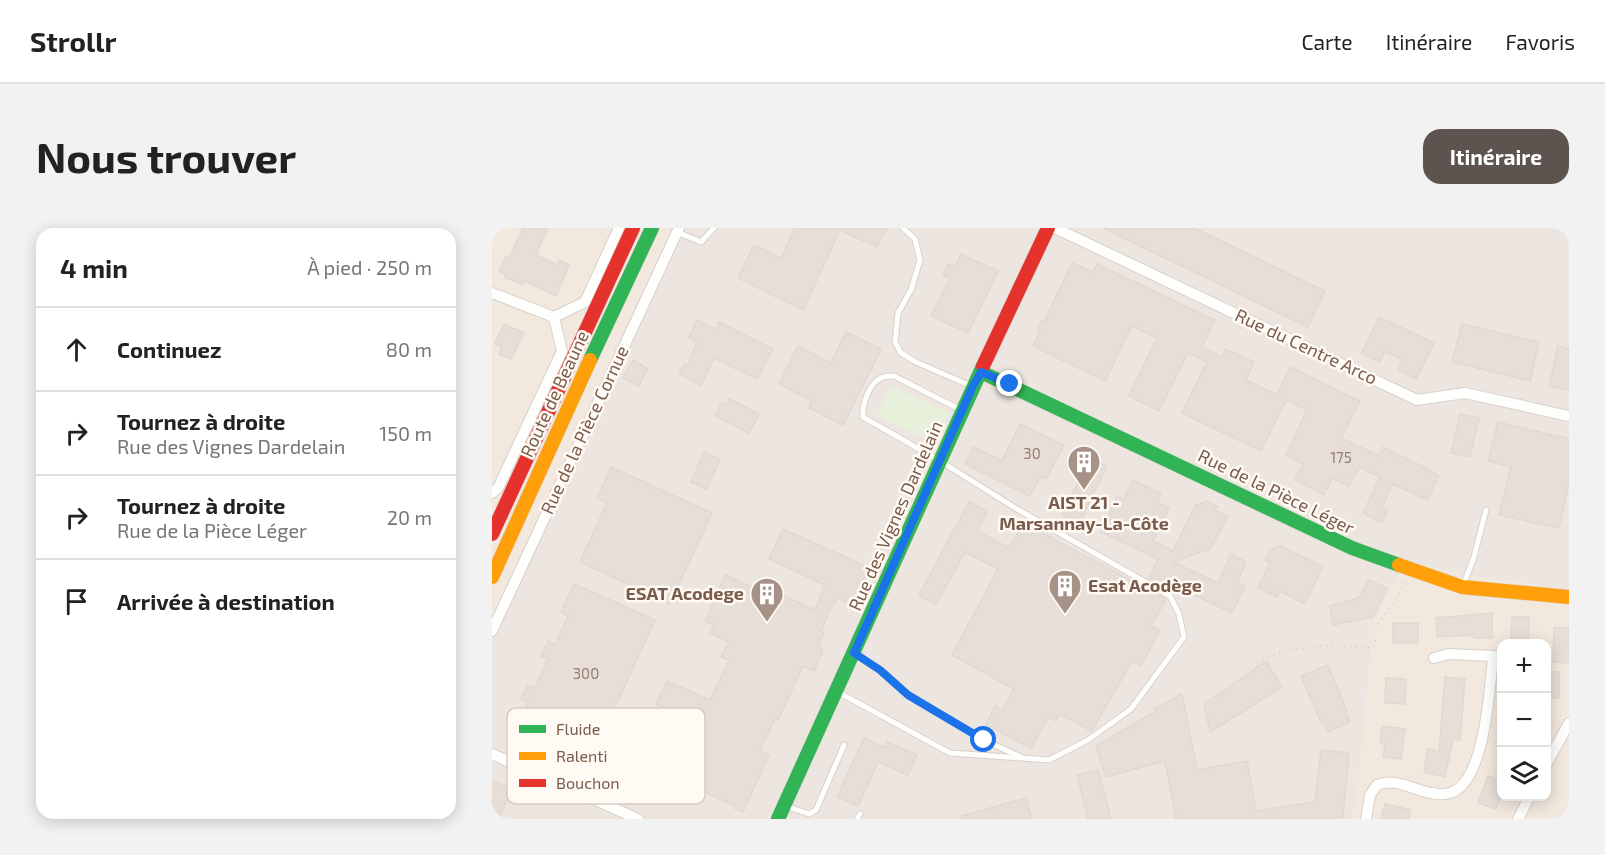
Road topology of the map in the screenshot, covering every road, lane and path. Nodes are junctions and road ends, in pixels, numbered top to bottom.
1 (619, 228) edge
2 (633, 228) edge
3 (652, 228) edge
4 (714, 228) edge
5 (903, 228) edge
6 (1048, 228) edge
7 (1054, 228) edge
8 (678, 230) edge
9 (492, 293) edge
10 (554, 317) junction
11 (981, 372) junction
12 (973, 386) junction
13 (963, 411) junction
14 (1569, 416) edge
15 (940, 461) junction
16 (492, 493) edge
17 (1486, 510) dead end
18 (492, 534) edge
19 (1414, 570) junction
20 (492, 577) edge
21 (1462, 587) junction
22 (1569, 597) edge
23 (492, 631) edge
24 (854, 653) junction
25 (1497, 657) edge
26 (1434, 658) dead end
27 (1257, 668) dead end
28 (836, 692) junction
29 (1569, 723) edge
30 (844, 745) dead end
31 (492, 754) edge
32 (1551, 756) edge
33 (1023, 758) junction
34 (507, 761) edge
35 (1527, 801) edge
36 (604, 804) edge
37 (784, 805) junction
38 (809, 814) junction
39 (638, 819) edge
40 (777, 819) edge
41 (815, 819) edge
42 (1366, 819) edge
43 (1518, 819) edge

1 - 10 street, Route de Beaune
2 - 18 street, Route de Beaune
3 - 20 street, Route de Beaune
4 - 8 lane
5 - 12 lane
6 - 11 street, Rue des Vignes Dardelain
7 - 14 street, Rue du Centre Arco
8 - 23 street, Rue de la Pièce Cornue
9 - 10 street
10 - 16 street, Route de Beaune
11 - 12 street, Rue des Vignes Dardelain
11 - 19 street, Rue de la Pièce Léger
12 - 13 street, Rue des Vignes Dardelain
13 - 15 street, Rue des Vignes Dardelain
13 - 15 lane
15 - 24 street, Rue des Vignes Dardelain
15 - 33 lane
17 - 21 lane
19 - 21 street, Rue de la Pièce Léger
19 - 27 path
21 - 22 street, Rue de la Pièce Léger
24 - 28 street, Rue des Vignes Dardelain
24 - 33 lane
25 - 26 street
25 - 42 street
28 - 33 lane
28 - 37 street, Rue des Vignes Dardelain
29 - 32 street
30 - 38 lane
31 - 34 street
35 - 43 street
36 - 39 street
37 - 38 lane
37 - 40 street, Rue des Vignes Dardelain
38 - 41 lane

